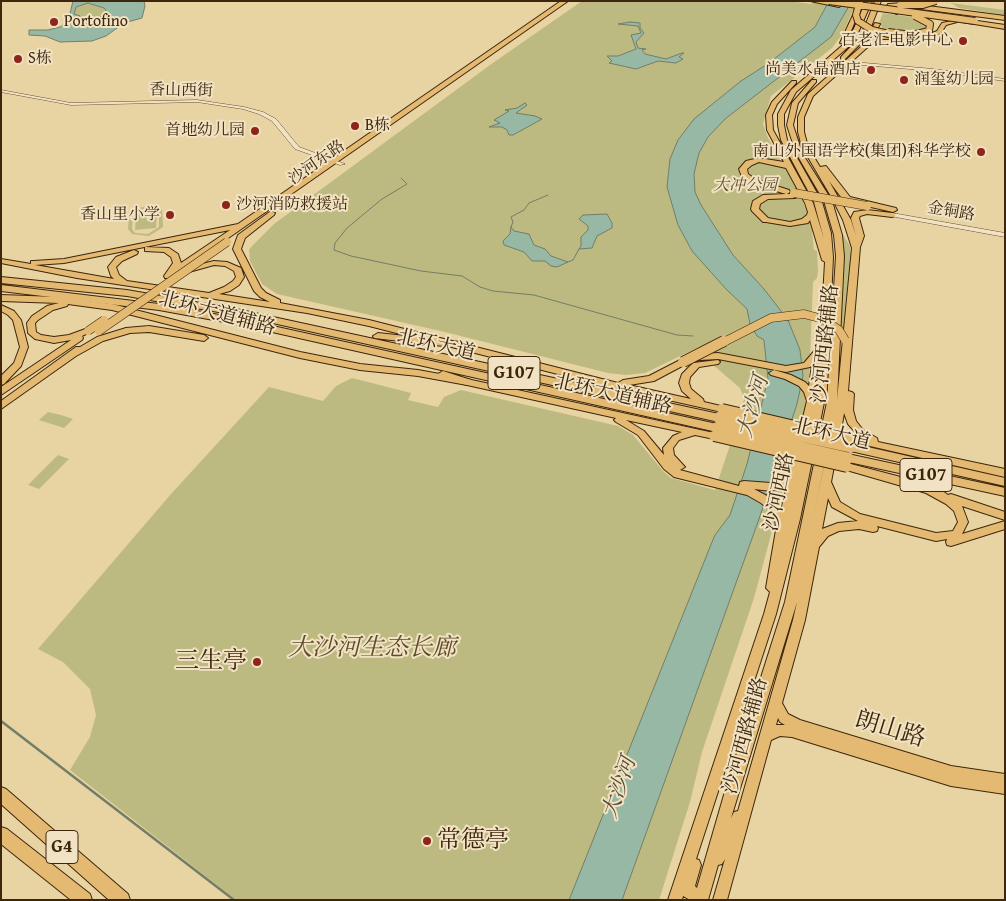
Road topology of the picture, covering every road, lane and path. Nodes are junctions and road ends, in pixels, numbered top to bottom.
1 (565, 1) edge
2 (574, 1) edge
3 (829, 1) edge
4 (860, 1) edge
5 (868, 1) edge
6 (878, 1) edge
7 (936, 1) edge
8 (816, 2) edge
9 (944, 2) edge
10 (886, 5) edge
11 (857, 12) junction
12 (962, 12) junction
13 (976, 18) junction
14 (1005, 19) edge
15 (955, 21) junction
16 (967, 22) junction
17 (876, 25) junction
18 (1005, 26) edge
19 (868, 30) junction
20 (856, 35) junction
21 (866, 45) junction
22 (853, 58) junction
23 (864, 64) junction
24 (844, 65) junction
25 (814, 69) junction
26 (829, 78) junction
27 (1005, 81) edge
28 (1, 91) edge
29 (799, 95) junction
30 (770, 130) junction
31 (807, 150) junction
32 (792, 157) junction
33 (334, 162) junction
34 (814, 162) junction
35 (342, 164) junction
36 (789, 166) junction
37 (811, 172) junction
38 (794, 195) junction
39 (812, 210) junction
40 (832, 212) junction
41 (892, 212) junction
42 (271, 213) junction
43 (259, 214) junction
44 (1005, 234) edge
45 (225, 240) junction
46 (856, 248) junction
47 (1, 260) edge
48 (11, 262) junction
49 (828, 268) junction
50 (180, 275) junction
51 (168, 276) junction
52 (1, 280) edge
53 (132, 285) junction
54 (1, 289) edge
55 (190, 294) junction
56 (1, 298) edge
57 (826, 302) junction
58 (85, 304) junction
59 (1, 308) edge
60 (307, 310) junction
61 (308, 327) junction
62 (88, 331) junction
63 (99, 331) junction
64 (847, 336) junction
65 (245, 342) junction
66 (331, 342) junction
67 (461, 345) junction
68 (818, 352) junction
69 (76, 353) junction
70 (683, 362) junction
71 (1, 382) edge
72 (467, 382) junction
73 (601, 382) junction
74 (1, 386) edge
75 (1, 392) edge
76 (811, 397) junction
77 (1, 398) edge
78 (1, 406) edge
79 (589, 408) junction
80 (718, 423) junction
81 (896, 448) junction
82 (849, 453) junction
83 (1005, 473) edge
84 (691, 475) junction
85 (792, 478) junction
86 (826, 480) junction
87 (1005, 482) edge
88 (930, 491) junction
89 (1005, 492) edge
90 (1005, 516) edge
91 (867, 523) junction
92 (1005, 525) edge
93 (781, 533) junction
94 (930, 539) junction
95 (814, 547) junction
96 (770, 614) junction
97 (785, 621) junction
98 (780, 686) junction
99 (775, 702) junction
100 (766, 738) junction
101 (1005, 780) edge
102 (1005, 788) edge
103 (1, 794) edge
104 (750, 795) junction
105 (706, 808) junction
106 (5, 839) edge
107 (708, 875) junction
108 (702, 895) edge
109 (84, 900) edge
110 (122, 900) edge
111 (675, 900) edge
112 (720, 900) edge

1 - 33 main road, 沙河东路
2 - 35 main road, 沙河东路
3 - 10 main road, bridge
4 - 11 main road, bridge
5 - 10 main road
5 - 20 main road, 沙河西路
6 - 19 main road, 沙河西路
7 - 10 main road, bridge
8 - 11 main road, bridge
9 - 12 main road
10 - 13 main road, bridge
10 - 17 main road, 沙河西路辅路
10 - 17 main road, bridge
11 - 15 main road, bridge
11 - 20 main road
11 - 25 main road
12 - 14 main road
12 - 16 main road
13 - 14 main road
13 - 18 main road
15 - 16 main road
15 - 21 main road
16 - 18 main road
17 - 21 main road, 沙河西路辅路
19 - 21 main road
19 - 29 main road, 沙河西路
20 - 25 main road, 沙河西路
21 - 22 main road, 沙河西路辅路
22 - 23 street
22 - 24 main road, 沙河西路辅路
23 - 24 street
23 - 27 street
24 - 26 main road, 沙河西路辅路
25 - 30 main road
25 - 32 main road, 沙河西路
26 - 29 main road
26 - 31 main road, 沙河西路辅路
28 - 33 street, 香山西街
29 - 37 main road, 沙河西路
30 - 32 main road
30 - 36 main road, 沙河西路辅路
31 - 34 main road, 沙河西路辅路
31 - 37 main road
32 - 49 main road, 沙河西路
33 - 35 street, 香山西街
33 - 43 main road, 沙河东路
34 - 41 main road
34 - 46 main road, 沙河西路辅路
35 - 42 main road, 沙河东路
36 - 38 main road
36 - 39 main road, 沙河西路辅路
37 - 40 main road, 沙河西路
38 - 39 main road
38 - 41 main road, bridge
39 - 49 main road, 沙河西路辅路
40 - 46 main road
40 - 97 main road, 沙河西路
41 - 44 street, 金铜路
41 - 46 main road
42 - 45 main road, 沙河东路
42 - 60 main road
43 - 45 main road, 沙河东路
43 - 48 main road
45 - 50 main road, 沙河东路, bridge
45 - 51 main road, 沙河东路
46 - 64 main road, 沙河西路辅路
47 - 48 main road, 北环大道辅路
48 - 53 main road, 北环大道辅路
49 - 57 main road, 沙河西路
50 - 55 main road, bridge
50 - 63 main road, 沙河东路, bridge
51 - 53 main road
51 - 62 main road, 沙河东路, bridge
52 - 61 highway, 北环大道 / G107
53 - 55 main road, 北环大道辅路
54 - 66 highway, 北环大道 / G107
55 - 60 main road, 北环大道辅路
56 - 58 main road, 北环大道辅路
57 - 68 main road, 沙河西路辅路
57 - 96 main road, 沙河西路
58 - 62 main road
58 - 65 main road, 北环大道辅路
59 - 71 main road
60 - 67 main road, 北环大道辅路
61 - 67 highway
61 - 80 highway, 北环大道 / G107
62 - 74 main road
62 - 75 main road, 沙河东路
63 - 69 main road
63 - 77 main road, 沙河东路
64 - 70 main road, bridge
64 - 81 main road
64 - 86 main road, 沙河西路辅路
65 - 69 main road
65 - 72 main road, 北环大道辅路
66 - 72 highway
66 - 80 highway, 北环大道 / G107
67 - 73 main road, 北环大道辅路
68 - 70 main road, bridge
68 - 76 main road, 沙河西路辅路
69 - 78 main road
70 - 73 main road
72 - 79 main road, 北环大道辅路
73 - 80 main road, 北环大道辅路
76 - 80 main road
76 - 85 main road, 沙河西路辅路
79 - 80 main road, 北环大道辅路
79 - 84 main road
80 - 82 highway, 北环大道 / G107, bridge
80 - 82 main road, 北环大道辅路, bridge
80 - 84 main road
81 - 82 main road, 北环大道辅路
81 - 83 main road, 北环大道辅路
82 - 87 highway, 北环大道 / G107
82 - 88 main road, 北环大道辅路
82 - 89 highway, 北环大道 / G107
84 - 85 main road
84 - 93 main road
85 - 93 main road, 沙河西路辅路
86 - 91 main road
86 - 95 main road, 沙河西路辅路
88 - 90 main road, 北环大道辅路
88 - 94 main road
91 - 94 main road
91 - 95 main road
92 - 94 main road
93 - 96 main road, 沙河西路辅路
95 - 98 main road, 沙河西路辅路
96 - 105 main road, 沙河西路
97 - 98 main road
97 - 107 main road, 沙河西路
98 - 99 main road, 沙河西路辅路
99 - 100 main road, 沙河西路辅路
99 - 101 main road, 朗山路
100 - 102 main road, 朗山路
100 - 104 main road, 沙河西路辅路
103 - 110 highway, G4
104 - 107 main road
104 - 112 main road, 沙河西路辅路
105 - 108 main road
105 - 111 main road, 沙河西路
106 - 109 highway, G4
107 - 108 main road, 沙河西路

